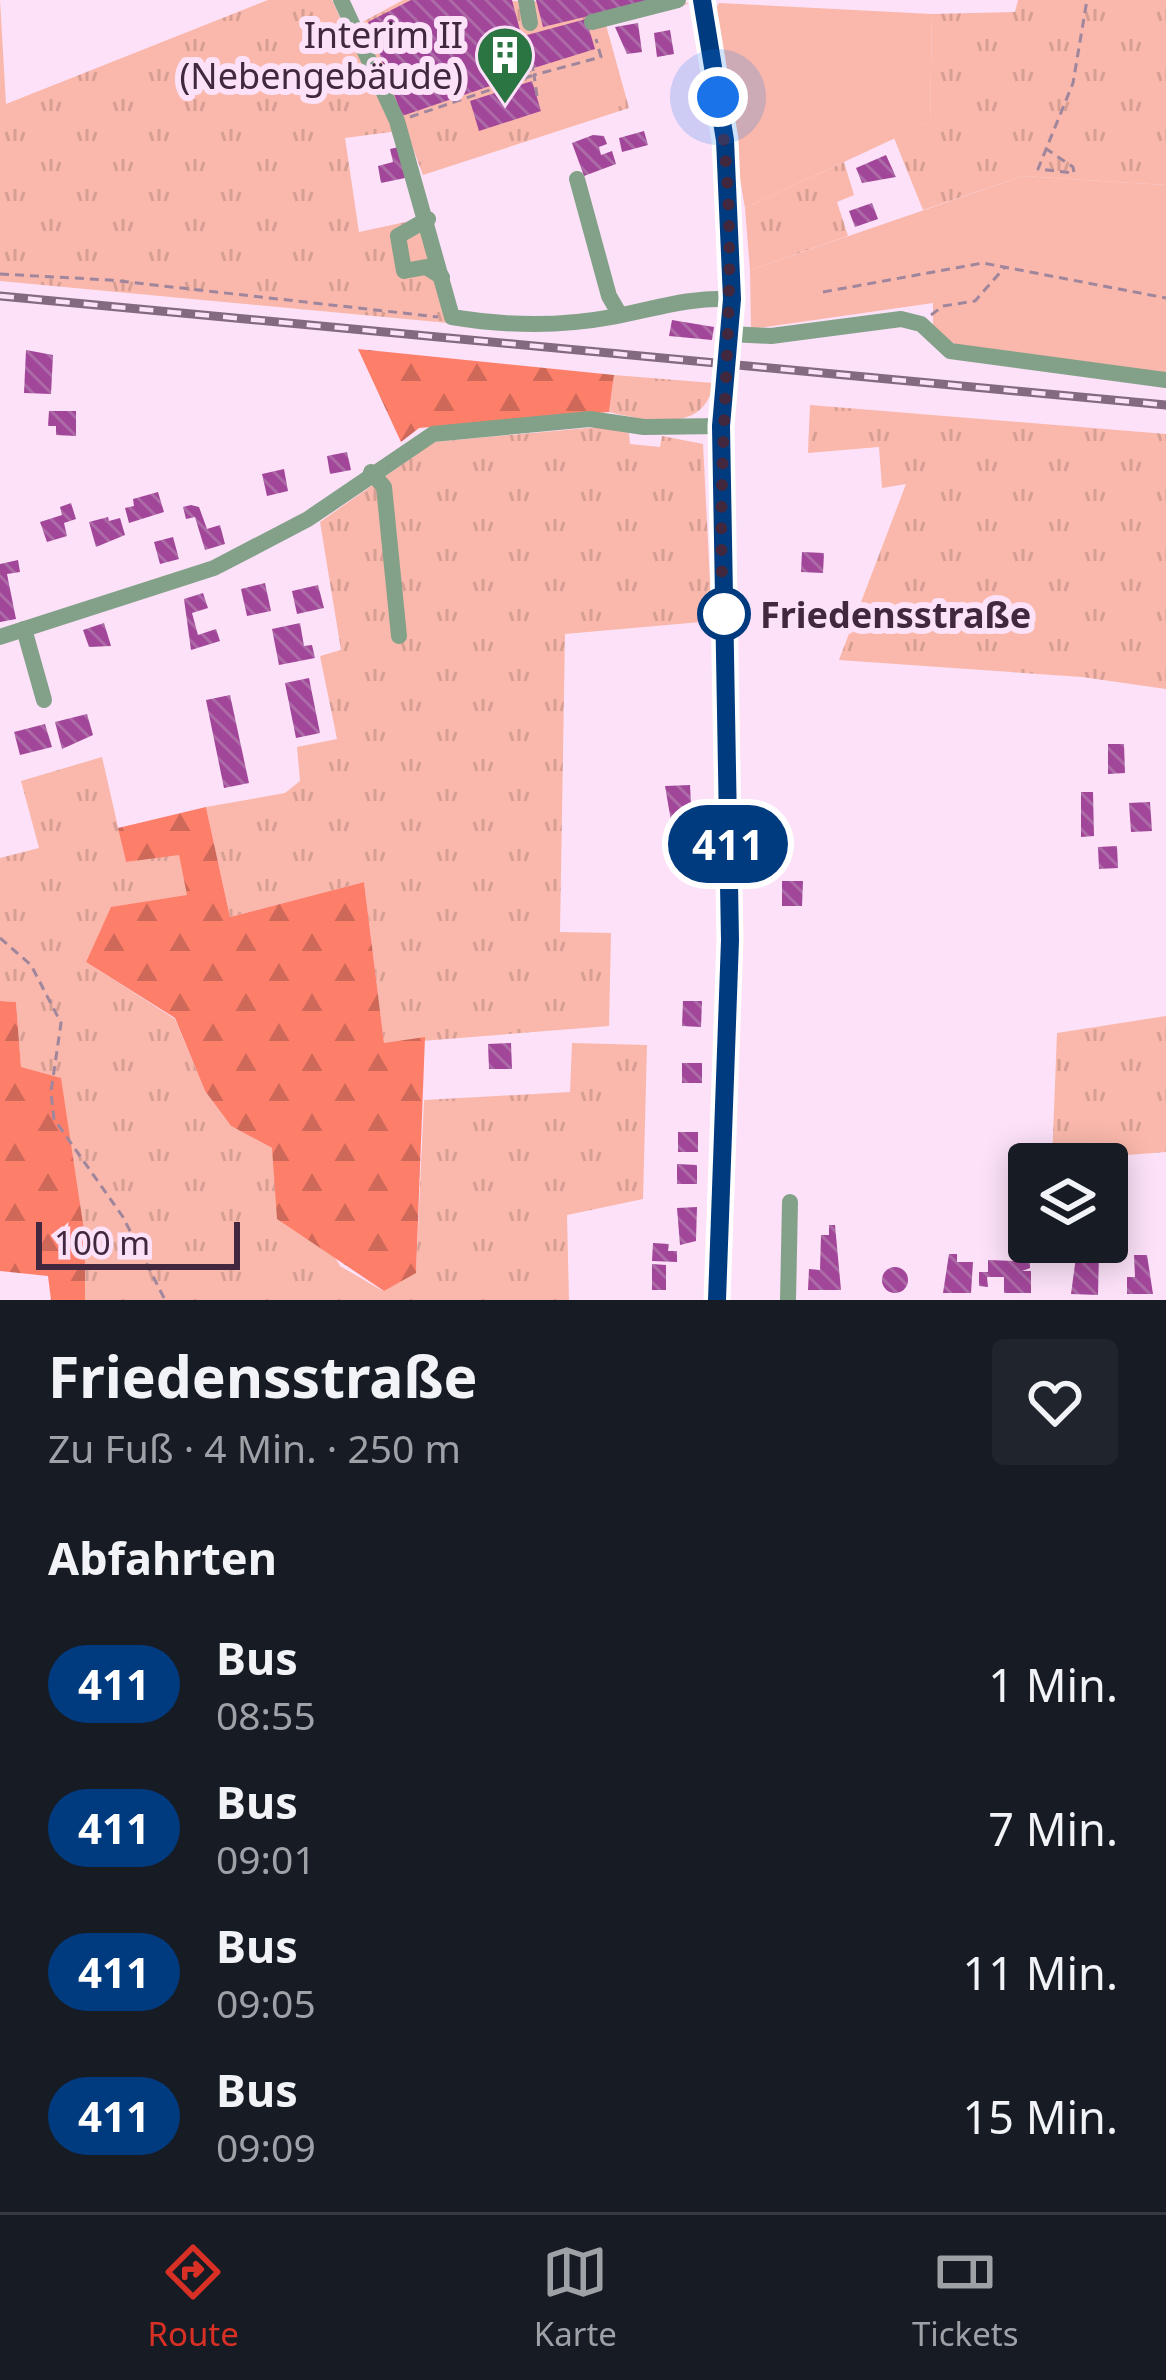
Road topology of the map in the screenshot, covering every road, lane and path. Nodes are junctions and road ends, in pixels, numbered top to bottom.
1 (341, 0) edge
2 (526, 0) edge
3 (677, 0) edge
4 (702, 0) edge
5 (1088, 0) edge
6 (530, 23) dead end
7 (593, 28) joint
8 (529, 48) dead end
9 (534, 75) junction
10 (537, 96) dead end
11 (397, 121) junction
12 (1045, 148) junction
13 (577, 179) dead end
14 (428, 219) junction
15 (1005, 267) junction
16 (0, 274) edge
17 (442, 277) junction
18 (823, 292) dead end
19 (1166, 298) edge
20 (732, 299) junction
21 (620, 315) junction
22 (452, 317) junction
23 (921, 324) junction
24 (730, 334) junction
25 (1166, 380) edge
26 (721, 426) junction
27 (371, 472) junction
28 (24, 629) junction
29 (399, 636) dead end
30 (0, 637) edge
31 (44, 700) dead end
32 (0, 938) edge
33 (790, 1202) dead end
34 (165, 1300) edge
35 (718, 1300) edge
36 (788, 1300) edge

1 - 11 street
2 - 6 street
3 - 7 street
4 - 20 street
5 - 12 path
7 - 9 path
8 - 9 path
9 - 10 path
9 - 11 path
11 - 14 street
12 - 12 path
13 - 21 street
14 - 17 street
14 - 17 street
15 - 18 path
15 - 19 path
15 - 23 path
16 - 22 path
17 - 22 street
20 - 21 street
20 - 24 street
21 - 22 street
23 - 24 street
23 - 25 street
24 - 26 street
26 - 27 street
26 - 35 street
27 - 28 street
27 - 29 street
28 - 30 street
28 - 31 street
32 - 34 path
33 - 36 street

